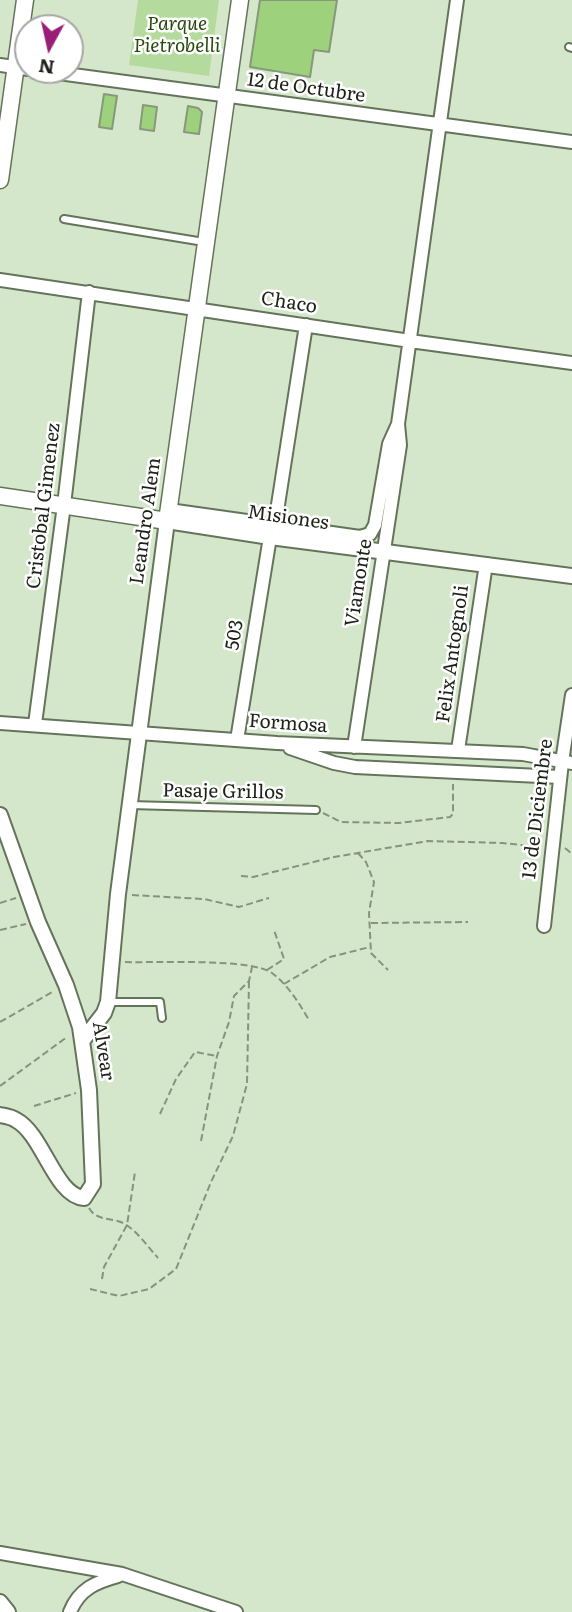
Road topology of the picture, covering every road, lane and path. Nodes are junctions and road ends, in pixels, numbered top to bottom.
1 (240, 0) edge
2 (457, 0) edge
3 (14, 75) edge
4 (84, 77) edge
5 (226, 97) junction
6 (440, 125) junction
7 (572, 142) edge
8 (0, 180) edge
9 (64, 219) dead end
10 (206, 242) junction
11 (0, 280) edge
12 (89, 292) junction
13 (197, 308) junction
14 (306, 326) junction
15 (410, 341) junction
16 (572, 363) edge
17 (398, 424) junction
18 (0, 496) edge
19 (64, 505) junction
20 (168, 515) junction
21 (273, 531) junction
22 (370, 534) joint
23 (383, 551) junction
24 (485, 564) junction
25 (572, 576) edge
26 (572, 695) edge
27 (0, 723) edge
28 (35, 724) junction
29 (139, 732) junction
30 (237, 740) junction
31 (277, 743) junction
32 (354, 747) junction
33 (458, 750) junction
34 (567, 762) edge
35 (453, 772) junction
36 (560, 777) junction
37 (130, 805) junction
38 (316, 810) joint
39 (0, 816) edge
40 (552, 848) junction
41 (358, 853) junction
42 (241, 876) dead end
43 (28, 894) junction
44 (118, 894) junction
45 (269, 898) dead end
46 (0, 903) edge
47 (38, 922) junction
48 (468, 922) dead end
49 (369, 923) junction
50 (544, 926) dead end
51 (0, 930) edge
52 (274, 930) dead end
53 (370, 947) junction
54 (111, 962) junction
55 (252, 967) junction
56 (266, 970) junction
57 (388, 970) dead end
58 (249, 981) junction
59 (66, 985) junction
60 (283, 985) junction
61 (108, 1002) junction
62 (162, 1018) dead end
63 (309, 1020) dead end
64 (0, 1022) edge
65 (81, 1033) junction
66 (217, 1056) junction
67 (0, 1086) edge
68 (89, 1090) junction
69 (34, 1106) dead end
70 (160, 1114) dead end
71 (0, 1115) edge
72 (201, 1141) dead end
73 (135, 1172) dead end
74 (84, 1198) junction
75 (127, 1225) junction
76 (158, 1258) dead end
77 (102, 1279) dead end
78 (90, 1289) dead end
79 (0, 1553) edge
80 (122, 1574) junction
81 (0, 1602) edge
82 (8, 1612) edge
83 (70, 1612) edge
84 (236, 1612) edge

1 - 5 main road, Leandro Alem
2 - 6 street
3 - 8 main road
4 - 5 street, 12 de Octubre
5 - 6 street, 12 de Octubre
5 - 10 main road, Leandro Alem
6 - 7 street, 12 de Octubre
6 - 15 street, Viamonte
9 - 10 lane
10 - 13 main road, Leandro Alem
11 - 12 street, Chaco
12 - 13 street, Chaco
12 - 19 street, Cristobal Gimenez
13 - 14 street, Chaco
13 - 20 main road, Leandro Alem
14 - 15 street, Chaco
14 - 21 street, 503
15 - 16 street, Chaco
15 - 17 street, Viamonte
17 - 22 street, Viamonte
17 - 23 street, Viamonte
18 - 19 main road, Misiones
19 - 20 main road, Misiones
19 - 28 street, Cristobal Gimenez
20 - 21 street, Misiones
20 - 29 street, Leandro Alem
21 - 22 street, Misiones
21 - 23 street, Misiones
21 - 30 street, 503
23 - 24 street, Misiones
23 - 32 street, Viamonte
24 - 25 street, Misiones
24 - 33 street, Felix Antognoli
26 - 34 street, 13 de Diciembre
27 - 28 street, Formosa
28 - 29 street, Formosa
29 - 30 street, Formosa
29 - 37 street, Leandro Alem
30 - 31 street, Formosa
31 - 32 street, Formosa
31 - 35 street
32 - 33 street, Formosa
33 - 34 street, Formosa
34 - 36 street, 13 de Diciembre
35 - 36 street
35 - 38 path
36 - 40 street, 13 de Diciembre
37 - 38 lane, Pasaje Grillos
37 - 44 street, Leandro Alem
39 - 43 street, Alvear
40 - 41 path
40 - 50 street, 13 de Diciembre
41 - 42 path
41 - 49 path
43 - 46 path
43 - 47 street, Alvear
44 - 45 path
44 - 54 street, Leandro Alem
47 - 51 path
47 - 59 street, Alvear
48 - 49 path
49 - 53 path
52 - 56 path
53 - 57 path
53 - 60 path
54 - 55 path
54 - 61 street, Leandro Alem
55 - 56 path
55 - 58 path
56 - 60 path
58 - 66 path
58 - 78 path
59 - 64 path
59 - 65 street, Alvear
60 - 63 path
61 - 62 lane
61 - 65 street, Leandro Alem
65 - 67 path
65 - 68 street, Alvear
66 - 70 path
66 - 72 path
68 - 69 path
68 - 74 street, Alvear
71 - 74 street
73 - 75 path
74 - 75 path
75 - 76 path
75 - 77 path
79 - 80 street
80 - 83 street
80 - 84 street
81 - 82 street

